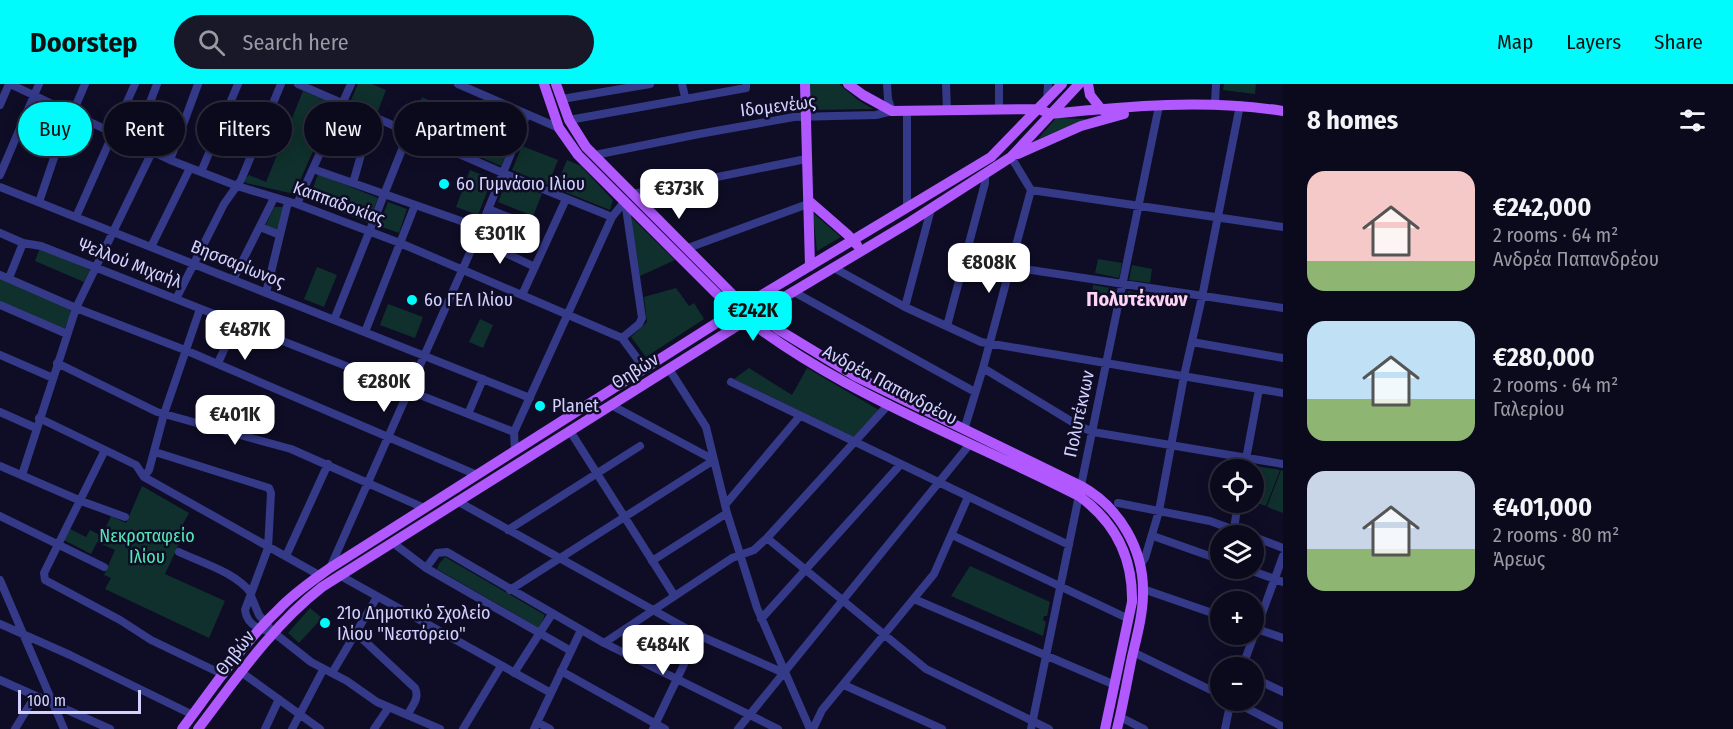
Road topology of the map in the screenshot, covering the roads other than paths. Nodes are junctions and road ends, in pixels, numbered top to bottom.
1 (9, 84) edge
2 (39, 84) edge
3 (85, 84) edge
4 (135, 84) edge
5 (157, 84) edge
6 (198, 84) edge
7 (238, 84) edge
8 (281, 84) edge
9 (298, 84) edge
10 (351, 84) edge
11 (458, 84) edge
12 (544, 84) edge
13 (556, 84) edge
14 (650, 84) edge
15 (682, 84) edge
16 (805, 84) edge
17 (848, 84) edge
18 (887, 84) edge
19 (946, 84) edge
20 (999, 84) edge
21 (1048, 84) edge
22 (1062, 84) edge
23 (1079, 84) edge
24 (1088, 84) edge
25 (1215, 84) edge
26 (746, 86) edge
27 (35, 96) junction
28 (685, 97) junction
29 (562, 99) junction
30 (47, 102) edge
31 (78, 102) edge
32 (127, 102) edge
33 (150, 102) edge
34 (341, 102) edge
35 (343, 102) edge
36 (499, 102) edge
37 (1215, 103) junction
38 (0, 105) edge
39 (1043, 105) junction
40 (1240, 105) junction
41 (1147, 106) junction
42 (1159, 106) junction
43 (999, 108) junction
44 (947, 110) junction
45 (1102, 110) junction
46 (892, 111) junction
47 (1283, 111) edge
48 (907, 112) junction
49 (527, 114) edge
50 (1050, 114) junction
51 (805, 117) junction
52 (569, 120) junction
53 (559, 128) junction
54 (104, 154) edge
55 (595, 155) junction
56 (55, 156) edge
57 (150, 156) edge
58 (161, 156) edge
59 (319, 156) edge
60 (361, 156) edge
61 (400, 156) edge
62 (464, 156) edge
63 (510, 156) edge
64 (1011, 157) junction
65 (806, 159) junction
66 (170, 160) junction
67 (190, 168) junction
68 (313, 169) junction
69 (201, 172) junction
70 (503, 173) junction
71 (985, 175) junction
72 (0, 176) edge
73 (353, 183) junction
74 (237, 186) junction
75 (0, 187) edge
76 (1031, 190) junction
77 (385, 194) junction
78 (274, 198) junction
79 (566, 198) junction
80 (629, 198) junction
81 (809, 201) junction
82 (39, 202) junction
83 (293, 203) junction
84 (1139, 204) junction
85 (415, 205) junction
86 (488, 208) junction
87 (907, 208) junction
88 (931, 210) junction
89 (76, 217) junction
90 (612, 217) junction
91 (1217, 217) junction
92 (526, 225) dead end
93 (260, 227) junction
94 (1283, 227) edge
95 (481, 228) junction
96 (113, 232) junction
97 (371, 232) junction
98 (0, 233) edge
99 (280, 234) junction
100 (476, 239) junction
101 (854, 240) junction
102 (23, 243) junction
103 (400, 243) junction
104 (152, 247) junction
105 (687, 248) junction
106 (862, 251) junction
107 (193, 264) junction
108 (810, 266) junction
109 (535, 267) junction
110 (1011, 267) junction
111 (96, 268) junction
112 (834, 268) junction
113 (463, 270) junction
114 (0, 275) edge
115 (9, 278) junction
116 (233, 280) junction
117 (1123, 284) junction
118 (794, 292) junction
119 (266, 293) junction
120 (522, 295) junction
121 (1202, 297) junction
122 (176, 299) junction
123 (0, 305) edge
124 (905, 307) junction
125 (76, 308) junction
126 (740, 308) junction
127 (1283, 308) edge
128 (200, 309) junction
129 (568, 315) junction
130 (751, 317) junction
131 (334, 320) junction
132 (236, 323) junction
133 (947, 326) junction
134 (365, 332) junction
135 (67, 334) junction
136 (622, 338) junction
137 (1192, 342) junction
138 (988, 343) junction
139 (185, 350) junction
140 (0, 355) edge
141 (424, 356) junction
142 (1283, 358) edge
143 (57, 363) junction
144 (218, 363) junction
145 (1107, 363) junction
146 (983, 368) junction
147 (645, 369) junction
148 (669, 369) junction
149 (1184, 376) junction
150 (53, 378) junction
151 (483, 379) junction
152 (731, 382) dead end
153 (1259, 389) junction
154 (408, 390) junction
155 (975, 392) junction
156 (1283, 393) edge
157 (530, 398) junction
158 (889, 404) junction
159 (611, 405) junction
160 (0, 412) edge
161 (164, 414) junction
162 (468, 414) junction
163 (799, 417) junction
164 (39, 418) junction
165 (36, 428) junction
166 (964, 430) junction
167 (570, 431) junction
168 (514, 432) junction
169 (1093, 432) junction
170 (388, 436) junction
171 (853, 443) junction
172 (970, 444) junction
173 (1173, 445) junction
174 (640, 446) dead end
175 (105, 450) junction
176 (515, 451) junction
177 (155, 452) junction
178 (1246, 457) junction
179 (714, 460) junction
180 (328, 464) junction
181 (1283, 464) edge
182 (900, 465) junction
183 (0, 466) edge
184 (596, 473) junction
185 (22, 475) junction
186 (477, 475) junction
187 (144, 477) junction
188 (368, 481) junction
189 (938, 483) junction
190 (1080, 491) junction
191 (968, 497) junction
192 (81, 501) junction
193 (457, 501) junction
194 (1118, 503) dead end
195 (424, 508) junction
196 (726, 509) junction
197 (1159, 511) junction
198 (0, 516) edge
199 (125, 517) dead end
200 (625, 518) junction
201 (1222, 525) edge
202 (508, 530) junction
203 (952, 535) junction
204 (1153, 536) junction
205 (767, 538) junction
206 (394, 541) junction
207 (1264, 541) edge
208 (59, 543) junction
209 (1069, 545) junction
210 (268, 548) junction
211 (1283, 548) edge
212 (179, 552) dead end
213 (286, 556) junction
214 (740, 556) junction
215 (1210, 556) edge
216 (1283, 556) edge
217 (559, 559) junction
218 (652, 561) junction
219 (1140, 565) junction
220 (104, 567) dead end
221 (330, 568) junction
222 (426, 568) junction
223 (804, 570) junction
224 (319, 575) junction
225 (339, 575) junction
226 (1264, 575) edge
227 (1279, 581) edge
228 (1, 582) edge
229 (1061, 587) junction
230 (510, 590) junction
231 (1143, 590) junction
232 (251, 594) junction
233 (674, 595) junction
234 (377, 597) junction
235 (914, 599) junction
236 (842, 601) junction
237 (651, 610) junction
238 (1264, 610) edge
239 (1210, 612) edge
240 (552, 614) junction
241 (761, 619) junction
242 (1129, 619) junction
243 (0, 624) edge
244 (262, 626) junction
245 (581, 630) junction
246 (1264, 631) edge
247 (273, 632) junction
248 (356, 633) junction
249 (539, 633) junction
250 (884, 634) junction
251 (23, 635) junction
252 (698, 635) junction
253 (1283, 638) edge
254 (604, 642) junction
255 (571, 651) junction
256 (1133, 652) junction
257 (1046, 656) junction
258 (501, 666) junction
259 (328, 671) junction
260 (561, 671) junction
261 (241, 672) junction
262 (514, 673) junction
263 (784, 673) junction
264 (224, 675) junction
265 (0, 680) edge
266 (676, 680) junction
267 (1264, 683) edge
268 (844, 685) junction
269 (1115, 685) junction
270 (1210, 690) edge
271 (1283, 692) edge
272 (550, 693) junction
273 (34, 696) junction
274 (279, 699) junction
275 (53, 704) junction
276 (389, 707) junction
277 (1229, 711) edge
278 (1252, 711) edge
279 (300, 714) junction
280 (408, 714) junction
281 (193, 715) junction
282 (749, 715) junction
283 (1120, 717) junction
284 (1032, 725) edge
285 (535, 726) edge
286 (654, 726) edge
287 (1283, 727) edge
288 (15, 729) edge
289 (64, 729) edge
290 (110, 729) edge
291 (182, 729) edge
292 (198, 729) edge
293 (265, 729) edge
294 (292, 729) edge
295 (320, 729) edge
296 (374, 729) edge
297 (440, 729) edge
298 (463, 729) edge
299 (550, 729) edge
300 (665, 729) edge
301 (738, 729) edge
302 (778, 729) edge
303 (812, 729) edge
304 (942, 729) edge
305 (1049, 729) edge
306 (1105, 729) edge
307 (1117, 729) edge
308 (1144, 729) edge
309 (1225, 729) edge

1 - 27 street, Καππαδοκίας
1 - 38 street
2 - 27 street
3 - 31 street
4 - 32 street
5 - 33 street
6 - 66 street
7 - 69 street
8 - 74 street
9 - 34 street
10 - 35 street
11 - 36 street
12 - 53 main road, Ανδρέα Παπανδρέου
13 - 29 main road, Ανδρέα Παπανδρέου
14 - 29 street
15 - 28 street
16 - 51 main road
17 - 46 main road
18 - 46 street
19 - 44 street
20 - 43 street
21 - 39 street
22 - 39 main road, Θηβών
23 - 50 main road, Θηβών
24 - 45 main road
25 - 37 street
26 - 28 street
27 - 30 street, Καππαδοκίας
27 - 72 street
28 - 52 street
29 - 52 main road, Ανδρέα Παπανδρέου
37 - 40 main road, Ιδομενέως
37 - 42 main road, Ιδομενέως
39 - 43 main road, Ιδομενέως
39 - 50 main road, Ιδομενέως
39 - 87 main road, Θηβών
40 - 47 main road, Ιδομενέως
40 - 91 street
41 - 42 main road, Ιδομενέως
41 - 45 main road, Ιδομενέως
41 - 64 main road, Ιδομενέως
42 - 84 street, Πολυτέκνων
43 - 44 main road, Ιδομενέως
44 - 48 main road, Ιδομενέως
45 - 50 main road, Ιδομενέως
46 - 48 main road, Ιδομενέως
46 - 51 street, Ιδομενέως
48 - 87 street
49 - 53 street
50 - 64 main road, Θηβών
51 - 55 street, Ιδομενέως
51 - 65 main road
52 - 55 main road, Ανδρέα Παπανδρέου
53 - 80 main road, Ανδρέα Παπανδρέου
54 - 89 street
55 - 80 main road, Ανδρέα Παπανδρέου
56 - 82 street
57 - 96 street
58 - 66 street, Καππαδοκίας
59 - 68 street
60 - 73 street
61 - 77 street
62 - 70 street
63 - 70 street
64 - 71 main road, Θηβών
64 - 76 street
65 - 80 street
65 - 81 main road
66 - 67 street, Καππαδοκίας
67 - 69 street, Καππαδοκίας
67 - 104 street
68 - 73 street
68 - 83 street
69 - 74 street, Καππαδοκίας
70 - 79 street
70 - 86 street
71 - 88 main road, Θηβών
71 - 133 street
73 - 77 street
74 - 78 street, Καππαδοκίας
74 - 107 street
75 - 82 street, Βησσαρίωνος
76 - 84 street
76 - 110 street
77 - 85 street
77 - 97 street
78 - 83 street, Καππαδοκίας
78 - 93 street
79 - 90 street
79 - 109 street
80 - 90 street
80 - 105 main road, Ανδρέα Παπανδρέου
80 - 126 main road, Ανδρέα Παπανδρέου
80 - 136 street
81 - 101 main road
81 - 105 street
81 - 108 main road
82 - 89 street, Βησσαρίωνος
83 - 97 street, Καππαδοκίας
83 - 99 street
84 - 91 street
84 - 117 street, Πολυτέκνων
85 - 95 street
85 - 103 street
86 - 92 street
86 - 95 street
87 - 101 main road, Θηβών
88 - 106 main road, Θηβών
88 - 124 street
89 - 96 street, Βησσαρίωνος
90 - 129 street
91 - 94 street
91 - 121 street
93 - 99 street
93 - 116 street
95 - 100 street
96 - 104 street, Βησσαρίωνος
96 - 111 street
97 - 103 street, Καππαδοκίας
97 - 131 street
98 - 102 street, Ψελλού Μιχαήλ
99 - 119 street
100 - 109 street
100 - 113 street
101 - 106 main road
101 - 108 main road, Θηβών
102 - 111 street, Ψελλού Μιχαήλ
102 - 115 street
103 - 113 street, Καππαδοκίας
103 - 134 street
104 - 107 street, Βησσαρίωνος
105 - 126 main road, Ανδρέα Παπανδρέου
106 - 112 main road, Θηβών
107 - 116 street, Βησσαρίωνος
107 - 122 street
108 - 126 main road, Θηβών
109 - 120 street
110 - 117 street
110 - 138 street
111 - 122 street, Ψελλού Μιχαήλ
111 - 125 street
112 - 118 main road, Θηβών
112 - 124 street
113 - 120 street, Καππαδοκίας
113 - 141 street
114 - 115 street
115 - 125 street
116 - 119 street, Βησσαρίωνος
117 - 121 street
117 - 145 street, Πολυτέκνων
118 - 130 main road, Θηβών
118 - 155 street
119 - 131 street, Βησσαρίωνος
120 - 129 street, Καππαδοκίας
121 - 127 street
121 - 137 street
122 - 128 street, Ψελλού Μιχαήλ
123 - 135 street
124 - 133 street
125 - 135 street
125 - 139 street
126 - 130 main road, Ανδρέα Παπανδρέου
126 - 147 main road, Θηβών
128 - 132 street, Ψελλού Μιχαήλ
128 - 139 street
129 - 136 street, Καππαδοκίας
129 - 157 street
130 - 148 main road, Θηβών
130 - 158 main road, Ανδρέα Παπανδρέου
130 - 166 main road, Ανδρέα Παπανδρέου
131 - 134 street, Βησσαρίωνος
132 - 144 street
132 - 154 street, Ψελλού Μιχαήλ
133 - 138 street
134 - 141 street, Βησσαρίωνος
135 - 143 street
136 - 147 street
137 - 142 street
137 - 149 street
138 - 145 street
138 - 146 street
139 - 144 street
139 - 161 street
140 - 150 street
141 - 151 street, Βησσαρίωνος
141 - 154 street
143 - 150 street
143 - 161 street
144 - 170 street
145 - 149 street
145 - 169 street, Πολυτέκνων
146 - 155 street
146 - 169 street
147 - 176 main road, Θηβών
148 - 159 main road, Θηβών
148 - 179 street
149 - 153 street
149 - 173 street
150 - 164 street
151 - 157 street, Βησσαρίωνος
151 - 162 street
152 - 163 street
153 - 156 street
153 - 178 street
154 - 162 street, Ψελλού Μιχαήλ
154 - 170 street
155 - 166 street
157 - 168 street
158 - 171 street
158 - 172 main road, Ανδρέα Παπανδρέου
159 - 167 main road, Θηβών
159 - 179 street
160 - 165 street
161 - 177 street
161 - 180 street
162 - 168 street, Ψελλού Μιχαήλ
163 - 171 street
163 - 196 street
164 - 165 street
164 - 175 street
165 - 185 street
166 - 190 main road, Ανδρέα Παπανδρέου
167 - 184 street
167 - 193 main road, Θηβών
168 - 176 street
169 - 173 street
169 - 190 street, Πολυτέκνων
170 - 186 street
170 - 188 street
171 - 182 street
171 - 205 street
172 - 189 street
172 - 190 main road, Ανδρέα Παπανδρέου
173 - 178 street
173 - 197 street
174 - 184 street
175 - 187 street
175 - 192 street
176 - 186 main road, Θηβών
177 - 187 street
177 - 210 street
178 - 181 street
179 - 196 street
179 - 200 street
180 - 188 street
180 - 213 street
182 - 189 street
182 - 223 street
183 - 185 street
184 - 200 street
184 - 202 street
185 - 192 street
186 - 195 main road, Θηβών
187 - 210 street
188 - 195 street
188 - 221 street
189 - 191 street
189 - 236 street
190 - 209 street, Πολυτέκνων
190 - 219 main road, Ανδρέα Παπανδρέου
190 - 242 main road, Ανδρέα Παπανδρέου
191 - 203 street
191 - 209 street
192 - 199 street
192 - 208 street
193 - 202 street
193 - 206 main road, Θηβών
194 - 197 street
195 - 221 main road, Θηβών
196 - 214 street
196 - 218 street
197 - 201 street
197 - 204 street
198 - 208 street
200 - 217 street
200 - 218 street
202 - 217 street
203 - 229 street
203 - 235 street
204 - 215 street
204 - 219 street
205 - 214 street
205 - 223 street
206 - 222 street
206 - 225 main road, Θηβών
207 - 211 street
208 - 220 street
208 - 264 street
209 - 229 street, Πολυτέκνων
210 - 213 street
210 - 232 street
212 - 232 street
213 - 224 street
214 - 233 street
214 - 241 street
216 - 227 street
217 - 230 street
217 - 237 street
218 - 233 street
219 - 231 main road, Ανδρέα Παπανδρέου
221 - 224 main road, Θηβών
222 - 230 street
222 - 249 street
223 - 236 street
223 - 241 street
224 - 244 main road, Θηβών
225 - 234 street
225 - 247 main road, Θηβών
226 - 227 street
227 - 238 street
228 - 251 street
229 - 242 street
229 - 257 street, Πολυτέκνων
230 - 240 street
231 - 239 street
231 - 256 main road, Ανδρέα Παπανδρέου
232 - 244 street
233 - 237 street
234 - 248 street
234 - 258 street
235 - 250 street
235 - 257 street
236 - 250 street
236 - 263 street
237 - 252 street
237 - 254 street
240 - 245 street
240 - 249 street
241 - 263 street
242 - 269 main road, Ανδρέα Παπανδρέου
243 - 251 street
244 - 247 street
244 - 264 main road, Θηβών
245 - 254 street
245 - 255 street
246 - 253 street
247 - 259 street
247 - 261 main road, Θηβών
248 - 259 street
248 - 280 street
249 - 255 street
249 - 262 street
250 - 268 street
250 - 284 street
251 - 275 street
251 - 281 street
252 - 263 street
252 - 266 street
254 - 266 street
255 - 260 street
256 - 270 street
256 - 283 main road, Ανδρέα Παπανδρέου
257 - 269 street
257 - 284 street, Πολυτέκνων
258 - 262 street
258 - 298 street
259 - 276 street
259 - 279 street
260 - 272 street
260 - 286 street
261 - 274 street
261 - 292 main road, Θηβών
262 - 272 street
263 - 282 street
263 - 303 street
264 - 281 main road, Θηβών
265 - 273 street
266 - 282 street
266 - 286 street
267 - 271 street
268 - 303 street
268 - 304 street
269 - 306 main road, Ανδρέα Παπανδρέου
272 - 285 street
273 - 275 street
273 - 288 street
274 - 279 street
274 - 293 street
275 - 289 street
275 - 290 street
276 - 280 street
276 - 296 street
277 - 309 street
278 - 287 street
279 - 294 street
279 - 295 street
280 - 297 street
281 - 291 main road, Θηβών
282 - 301 street
282 - 302 street
283 - 307 main road, Ανδρέα Παπανδρέου
283 - 308 street
284 - 305 street
285 - 299 street
286 - 300 street

